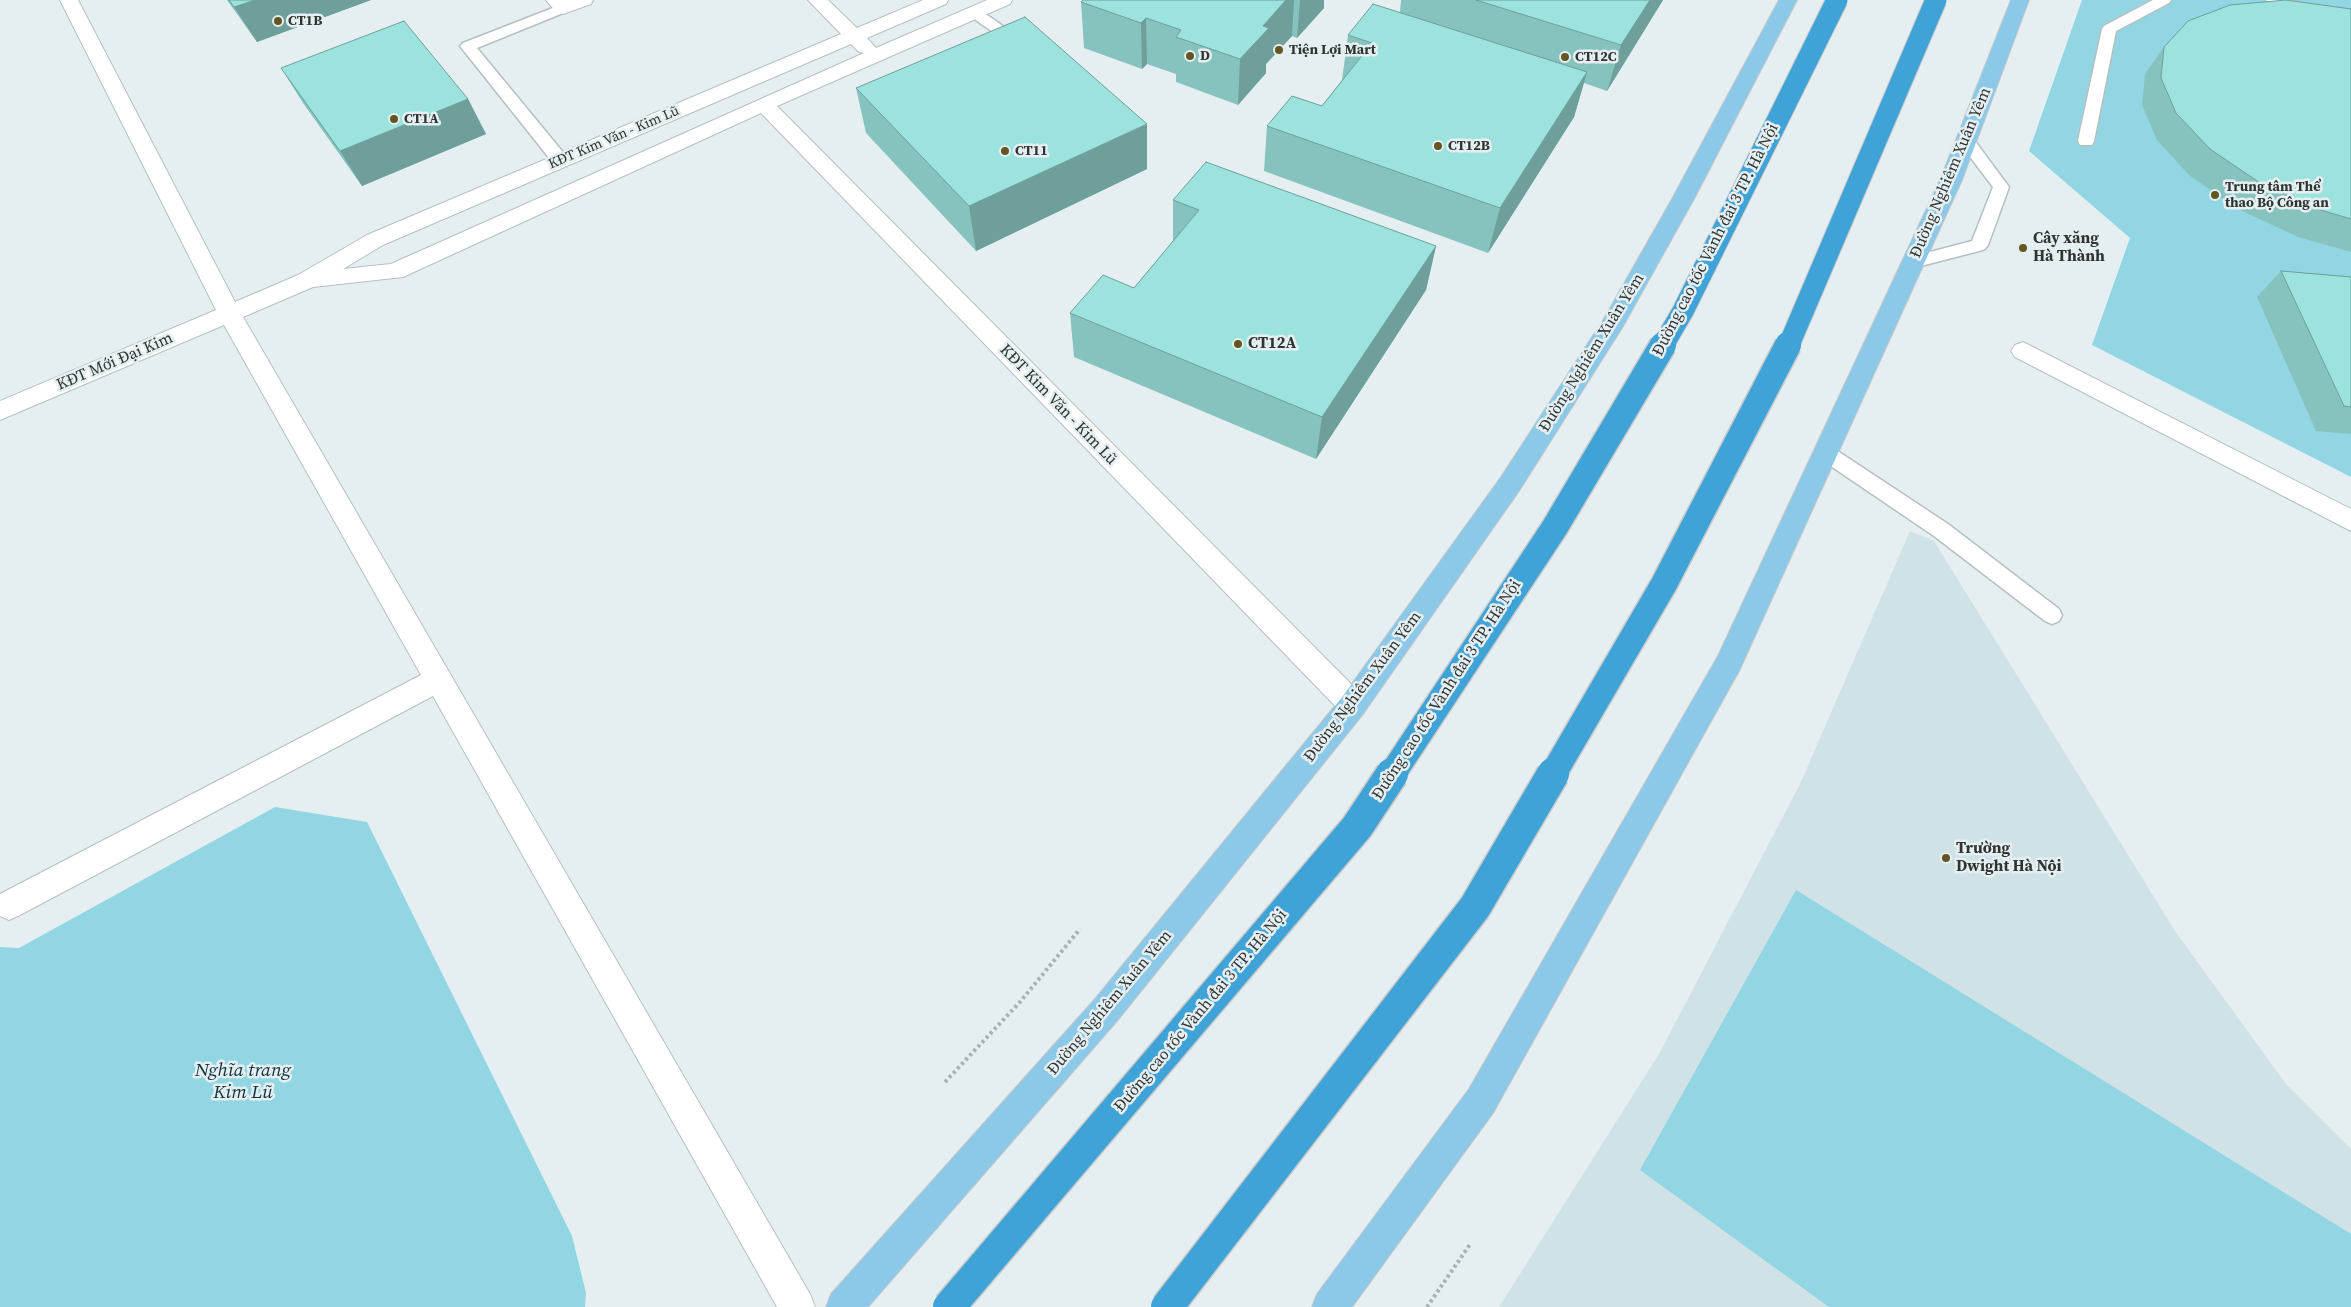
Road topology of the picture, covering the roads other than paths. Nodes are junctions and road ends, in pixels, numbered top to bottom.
1 (69, 0) edge
2 (584, 0) edge
3 (817, 0) edge
4 (939, 0) edge
5 (1003, 0) edge
6 (1788, 0) edge
7 (1837, 0) edge
8 (1936, 0) edge
9 (2020, 0) edge
10 (2164, 0) edge
11 (2273, 0) edge
12 (559, 4) edge
13 (975, 13) junction
14 (2351, 21) edge
15 (853, 37) junction
16 (1031, 53) edge
17 (876, 57) junction
18 (764, 104) junction
19 (1966, 141) junction
20 (2086, 141) dead end
21 (560, 160) junction
22 (376, 240) junction
23 (1914, 262) junction
24 (395, 272) junction
25 (306, 281) junction
26 (229, 313) junction
27 (2023, 351) dead end
28 (0, 411) edge
29 (1826, 453) junction
30 (2351, 521) edge
31 (2052, 615) dead end
32 (438, 680) junction
33 (1353, 705) junction
34 (4, 905) edge
35 (797, 1307) edge
36 (844, 1307) edge
37 (949, 1307) edge
38 (1167, 1307) edge
39 (1330, 1307) edge

1 - 26 street
2 - 12 street
3 - 15 street
4 - 15 street, KĐT Kim Văn - Kim Lũ
5 - 13 street, KĐT Kim Văn - Kim Lũ
6 - 33 main road, Đường Nghiêm Xuân Yêm
7 - 37 highway, Đường cao tốc Vành đai 3 TP. Hà Nội, bridge
8 - 38 highway, bridge
9 - 19 main road, Đường Nghiêm Xuân Yêm
10 - 20 lane
11 - 14 lane
12 - 21 lane
13 - 16 lane
13 - 17 street, KĐT Kim Văn - Kim Lũ
15 - 17 street
15 - 21 street, KĐT Kim Văn - Kim Lũ
17 - 18 street, KĐT Kim Văn - Kim Lũ
18 - 24 street, KĐT Kim Văn - Kim Lũ
18 - 33 street, KĐT Kim Văn - Kim Lũ
19 - 23 main road, Đường Nghiêm Xuân Yêm
19 - 23 lane
21 - 22 street, KĐT Kim Văn - Kim Lũ
22 - 24 street
22 - 25 street, KĐT Kim Văn - Kim Lũ
23 - 29 main road, Đường Nghiêm Xuân Yêm
24 - 25 street, KĐT Kim Văn - Kim Lũ
25 - 26 street, KĐT Mới Đại Kim
26 - 28 street, KĐT Mới Đại Kim
26 - 32 street
27 - 30 street
29 - 31 lane
29 - 39 main road, Đường Nghiêm Xuân Yêm
32 - 34 street
32 - 35 street
33 - 36 main road, Đường Nghiêm Xuân Yêm

